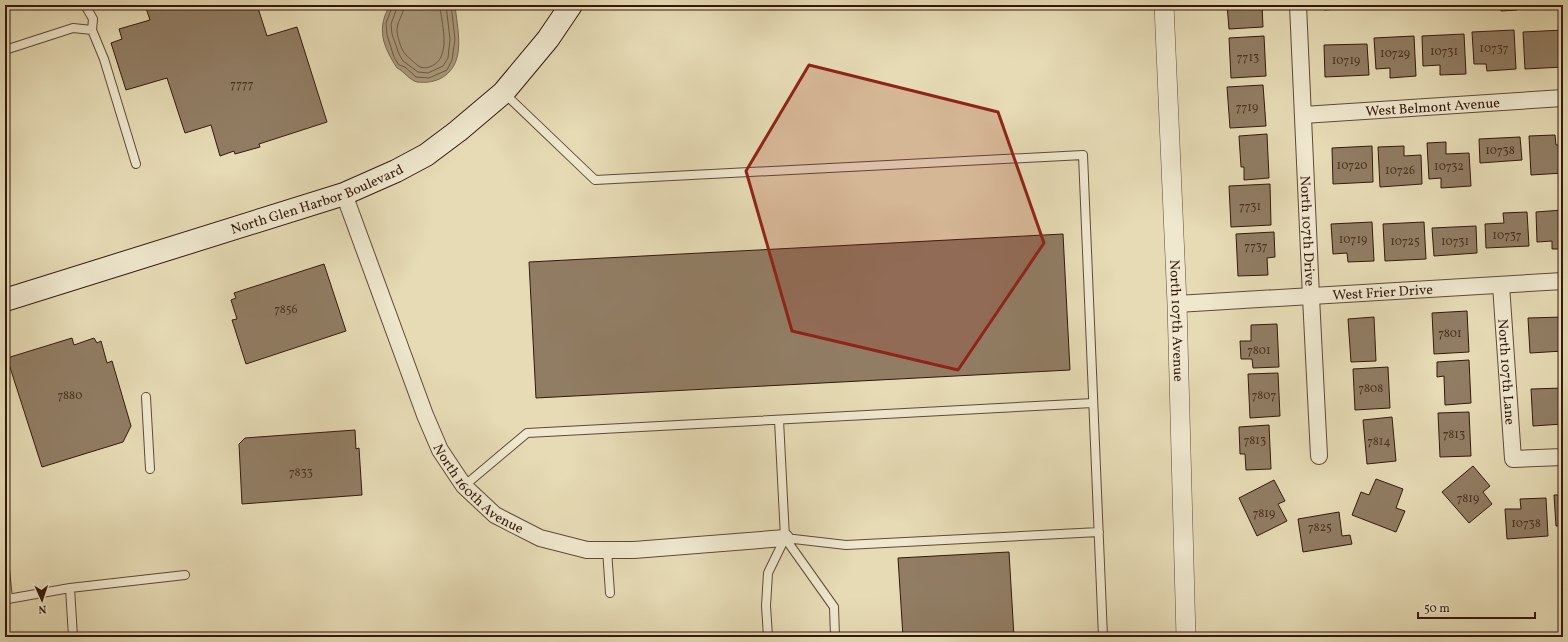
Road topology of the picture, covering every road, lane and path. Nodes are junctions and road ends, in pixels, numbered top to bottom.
1 (85, 5) edge
2 (571, 5) edge
3 (1164, 5) edge
4 (1298, 5) edge
5 (92, 30) junction
6 (5, 50) edge
7 (503, 93) junction
8 (1563, 98) edge
9 (1303, 115) junction
10 (136, 164) dead end
11 (344, 194) junction
12 (1563, 281) edge
13 (1501, 285) junction
14 (1311, 297) junction
15 (5, 300) edge
16 (1177, 304) junction
17 (146, 397) dead end
18 (1093, 403) junction
19 (779, 420) junction
20 (1319, 456) dead end
21 (1563, 456) edge
22 (150, 468) dead end
23 (464, 486) junction
24 (1099, 532) junction
25 (785, 538) junction
26 (607, 550) junction
27 (5, 570) edge
28 (185, 575) dead end
29 (70, 588) junction
30 (610, 593) dead end
31 (73, 637) edge
32 (768, 637) edge
33 (835, 637) edge
34 (1103, 637) edge
35 (1186, 637) edge

1 - 5 lane
2 - 7 main road, North Glen Harbor Boulevard
3 - 16 street, North 107th Avenue
4 - 9 street, North 107th Drive
5 - 6 lane
5 - 10 lane
7 - 11 main road, North Glen Harbor Boulevard
7 - 18 lane
8 - 9 street, West Belmont Avenue
9 - 14 street, North 107th Drive
11 - 15 main road, North Glen Harbor Boulevard
11 - 23 street, North 160th Avenue
12 - 13 street, West Frier Drive
13 - 14 street, West Frier Drive
13 - 21 street, North 107th Lane
14 - 16 street, West Frier Drive
14 - 20 street, North 107th Drive
16 - 35 street, North 107th Avenue
17 - 22 lane
18 - 19 lane
18 - 24 lane
19 - 23 lane
19 - 25 lane
23 - 26 street, North 160th Avenue
24 - 25 lane
24 - 34 lane
25 - 26 street, North 160th Avenue
25 - 32 lane
25 - 33 lane
26 - 30 lane
27 - 29 lane
28 - 29 lane
29 - 31 lane

